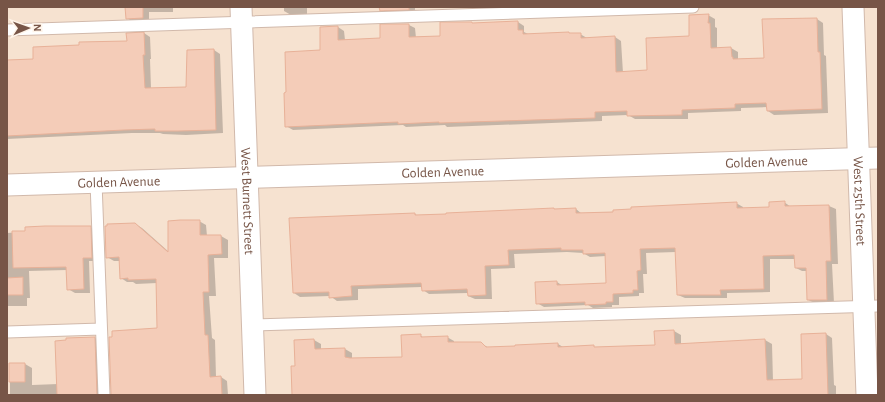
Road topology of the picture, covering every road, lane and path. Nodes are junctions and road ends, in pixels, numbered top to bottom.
1 (692, 7) edge
2 (853, 7) edge
3 (241, 15) edge
4 (7, 30) edge
5 (858, 158) junction
6 (878, 158) edge
7 (247, 178) junction
8 (96, 182) junction
9 (7, 185) edge
10 (871, 307) edge
11 (253, 325) junction
12 (101, 328) junction
13 (7, 332) edge
14 (104, 395) edge
15 (255, 395) edge
16 (867, 395) edge

1 - 3 lane
2 - 5 street, West 25th Street
3 - 4 lane
3 - 7 street, West Burnett Street
5 - 6 street, Golden Avenue
5 - 7 street, Golden Avenue
5 - 10 street, West 25th Street
7 - 8 street, Golden Avenue
7 - 11 street, West Burnett Street
8 - 9 street, Golden Avenue
8 - 12 lane
10 - 11 lane
10 - 16 street, West 25th Street
11 - 15 street, West Burnett Street
12 - 13 lane
12 - 14 lane

